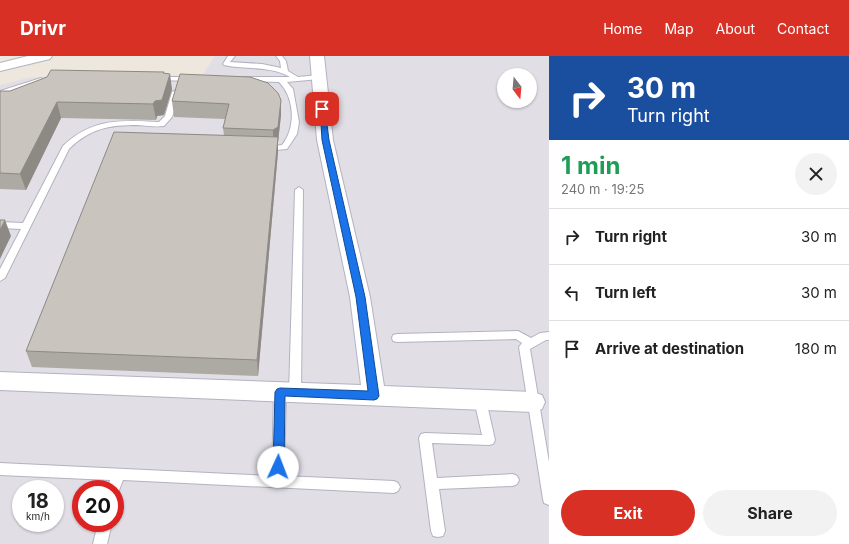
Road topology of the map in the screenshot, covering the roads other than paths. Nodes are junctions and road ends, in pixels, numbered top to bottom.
1 (45, 56) edge
2 (232, 56) edge
3 (279, 56) edge
4 (317, 56) edge
5 (0, 67) edge
6 (285, 71) junction
7 (319, 77) junction
8 (296, 78) junction
9 (50, 79) edge
10 (149, 79) edge
11 (180, 79) junction
12 (202, 79) edge
13 (240, 79) edge
14 (280, 80) junction
15 (0, 93) edge
16 (258, 148) edge
17 (299, 190) dead end
18 (0, 225) edge
19 (26, 226) junction
20 (0, 278) edge
21 (549, 336) edge
22 (397, 338) dead end
23 (530, 343) junction
24 (0, 381) edge
25 (288, 392) junction
26 (374, 396) junction
27 (480, 400) junction
28 (533, 402) junction
29 (0, 469) edge
30 (118, 475) junction
31 (117, 480) edge
32 (513, 480) dead end
33 (278, 482) junction
34 (431, 484) junction
35 (394, 487) dead end
36 (549, 499) edge
37 (438, 531) dead end
38 (103, 532) edge
39 (100, 544) edge

1 - 5 street
2 - 6 lane
3 - 6 lane
4 - 7 street
6 - 8 lane
7 - 8 lane
7 - 26 street
8 - 14 lane
9 - 15 lane
10 - 11 lane
11 - 12 lane
11 - 19 lane
13 - 14 lane
14 - 16 lane
17 - 25 lane
18 - 19 lane
19 - 20 lane
21 - 23 lane
22 - 23 lane
23 - 28 lane
24 - 25 street
25 - 26 street
25 - 33 lane
26 - 27 street
27 - 28 street
27 - 34 lane
28 - 36 lane
29 - 30 lane
30 - 31 lane
30 - 33 lane
32 - 34 lane
33 - 35 lane
34 - 37 lane
38 - 39 lane

